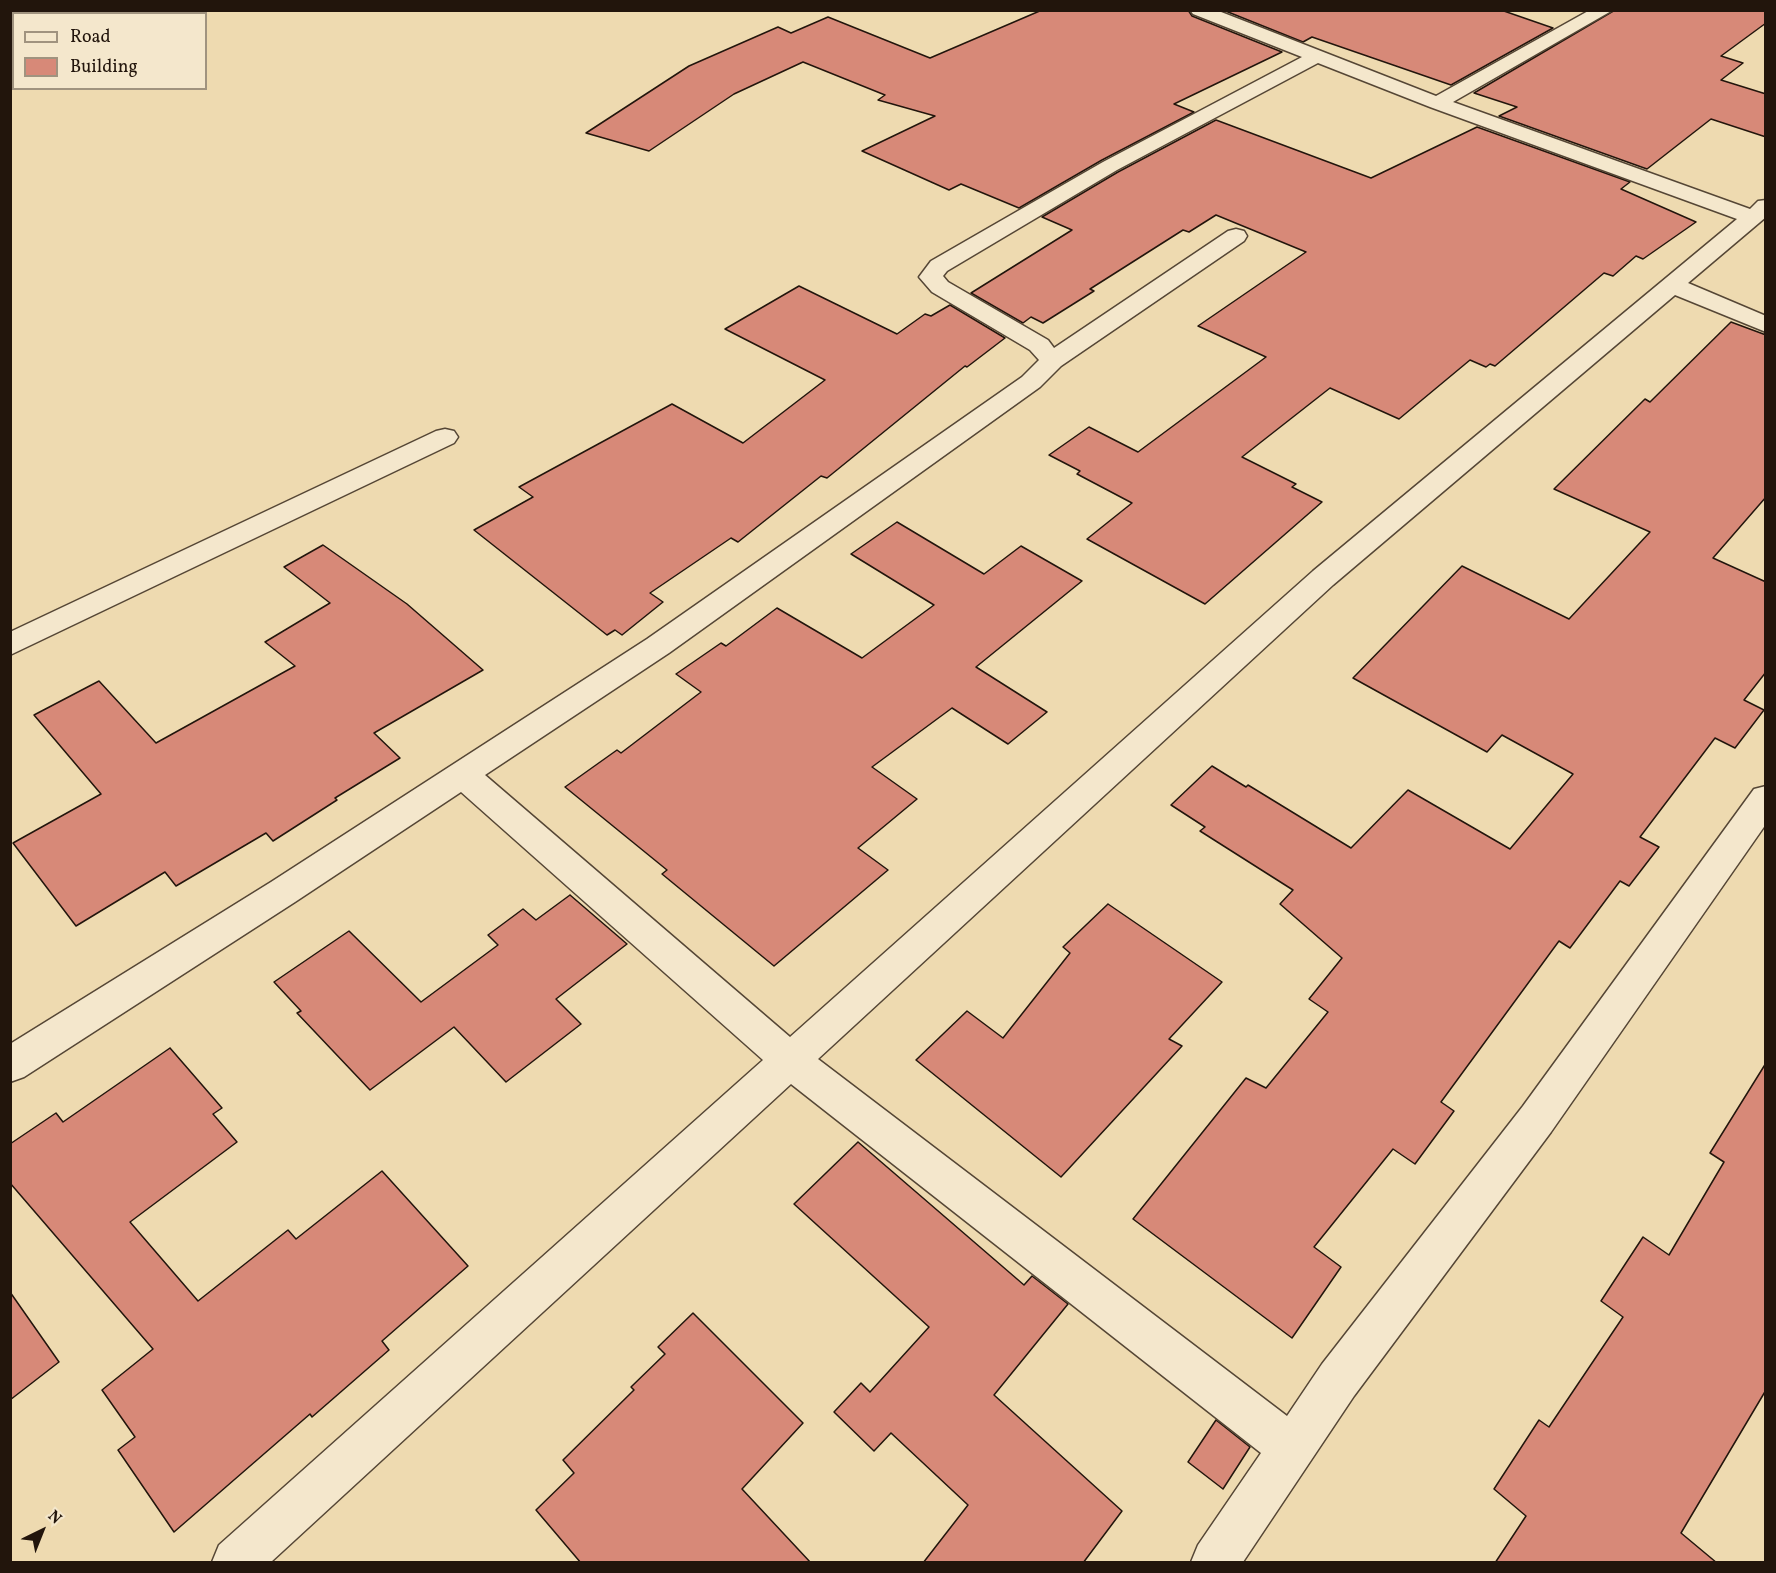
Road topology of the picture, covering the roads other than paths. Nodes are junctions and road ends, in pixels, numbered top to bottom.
1 (1604, 10) edge
2 (1212, 12) edge
3 (1315, 57) junction
4 (1437, 103) junction
5 (1759, 212) edge
6 (1236, 236) dead end
7 (1672, 285) junction
8 (1766, 325) edge
9 (1052, 361) junction
10 (445, 437) dead end
11 (10, 645) edge
12 (463, 775) junction
13 (1766, 798) edge
14 (791, 1061) junction
15 (10, 1065) edge
16 (1291, 1448) junction
17 (236, 1563) edge
18 (1215, 1563) edge

1 - 4 street
2 - 3 street
3 - 4 street
3 - 9 street
4 - 5 street
5 - 7 street
6 - 9 street
7 - 8 street
7 - 14 street
9 - 12 street
10 - 11 street
12 - 14 street
12 - 15 street
13 - 16 street
14 - 16 street
14 - 17 street
16 - 18 street

